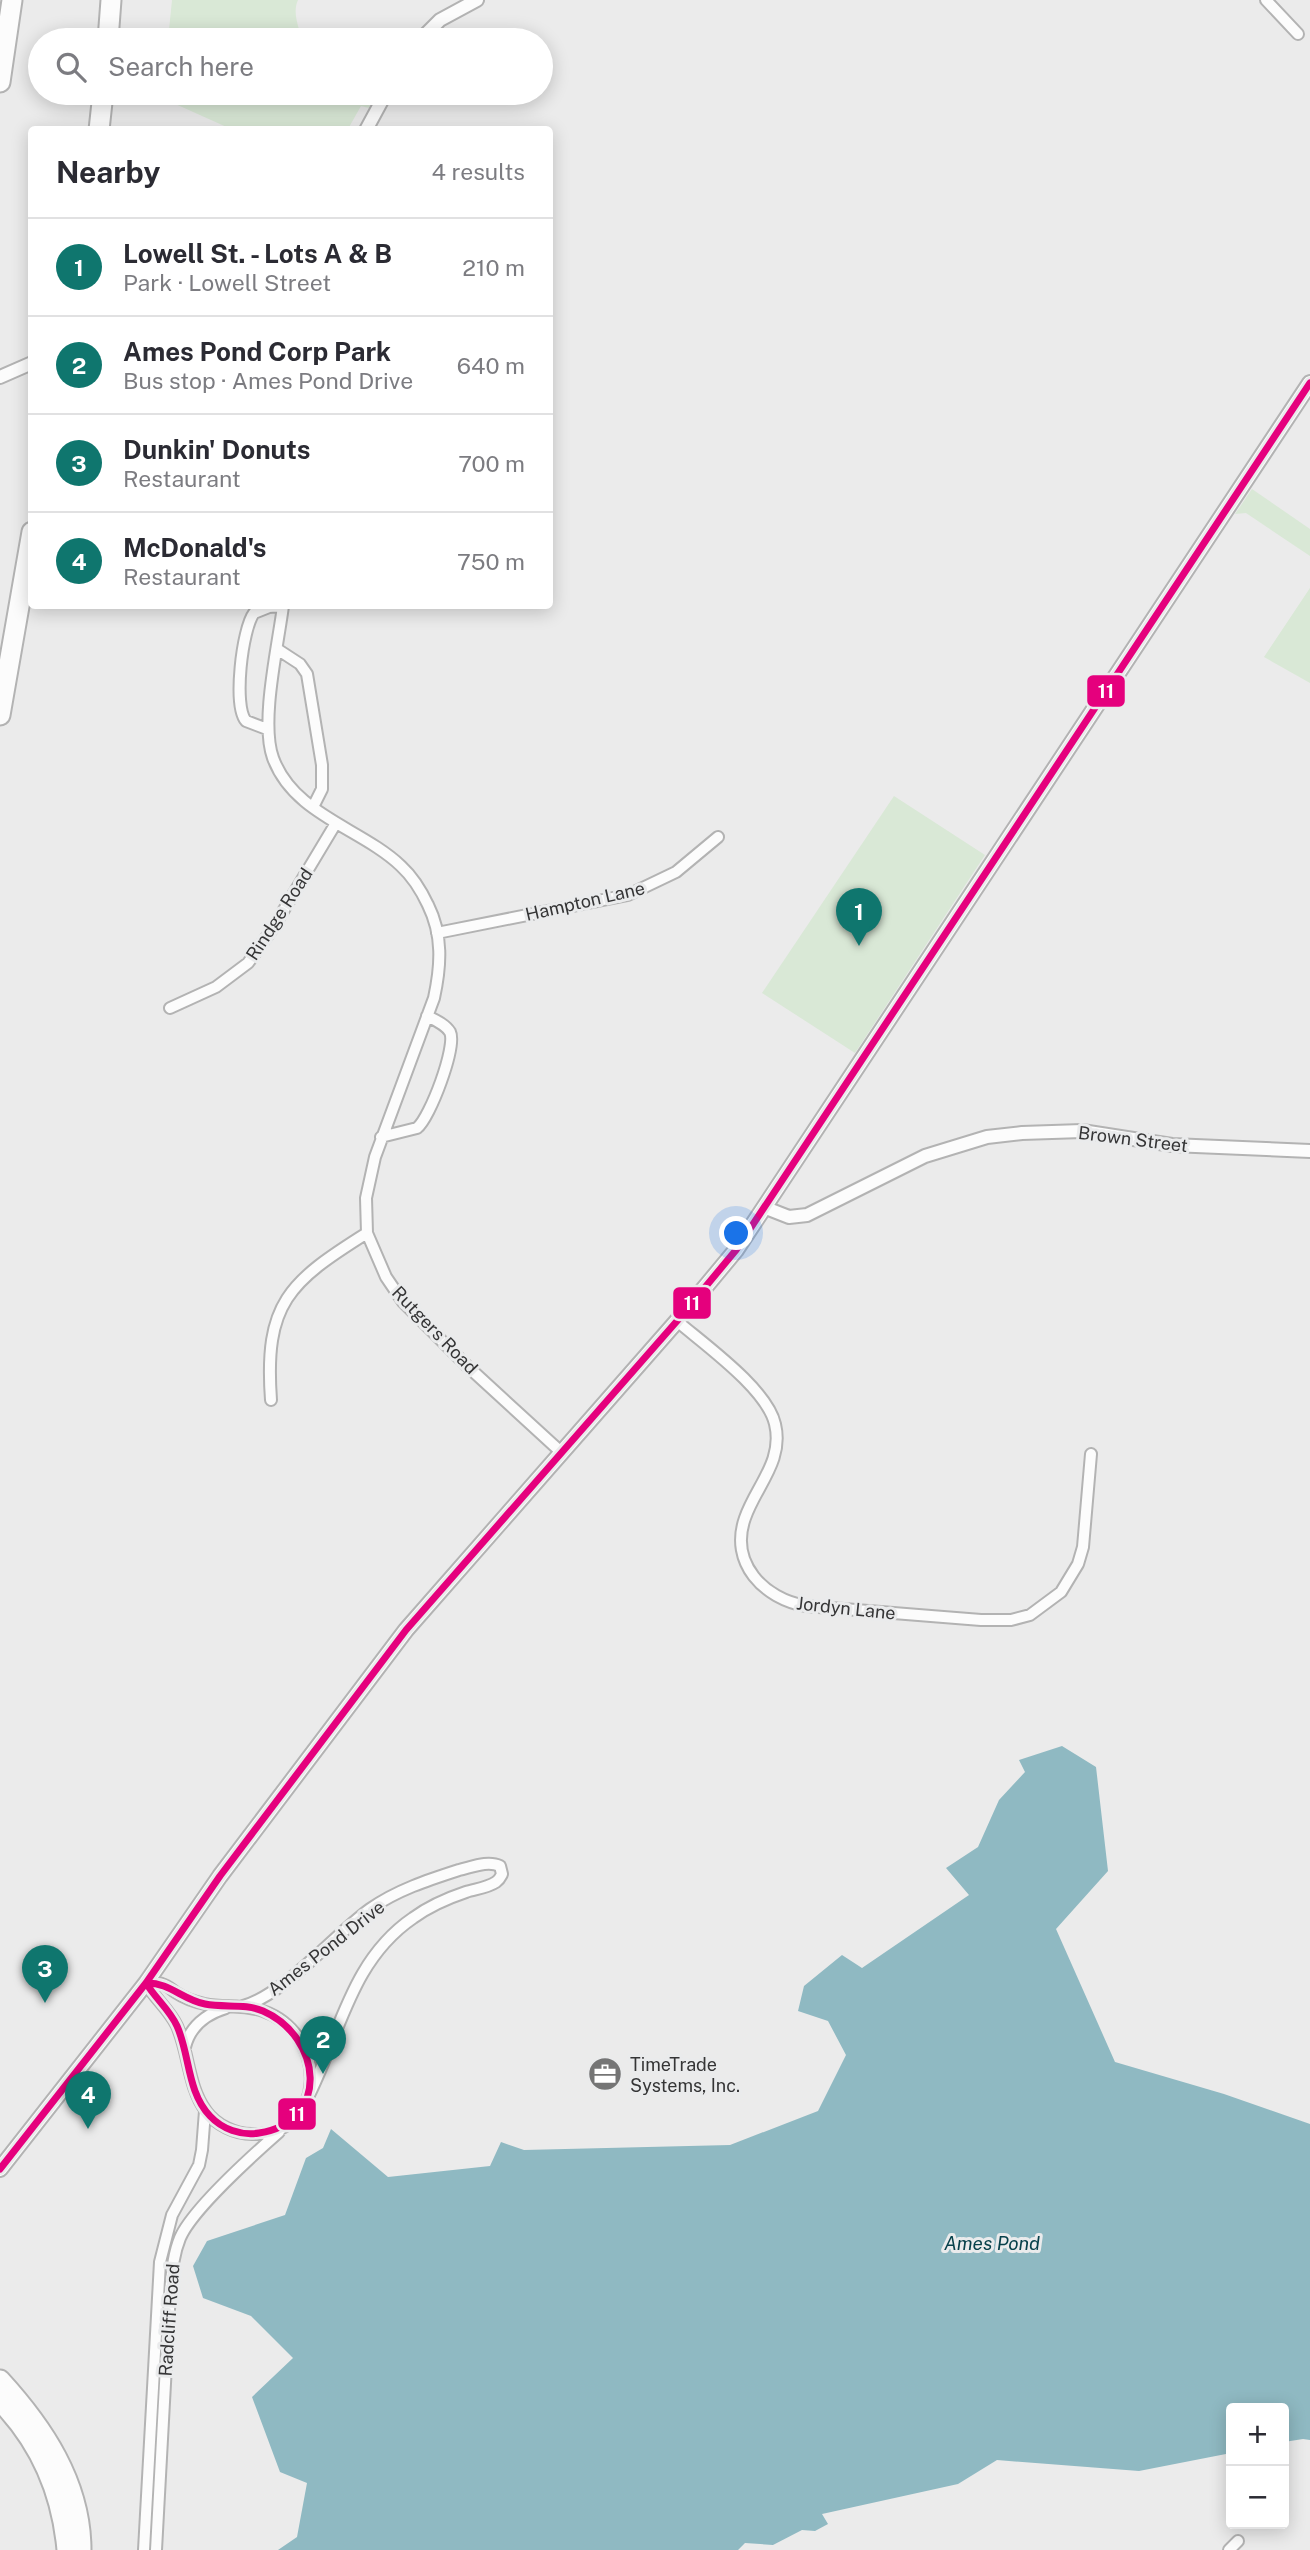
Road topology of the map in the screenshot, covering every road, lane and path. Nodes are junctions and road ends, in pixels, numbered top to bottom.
1 (12, 0) edge
2 (111, 0) edge
3 (477, 0) edge
4 (1266, 0) edge
5 (109, 28) edge
6 (432, 28) edge
7 (1298, 34) dead end
8 (0, 82) edge
9 (102, 105) edge
10 (380, 105) edge
11 (99, 126) edge
12 (368, 126) edge
13 (28, 365) edge
14 (0, 377) edge
15 (1310, 383) edge
16 (28, 555) edge
17 (264, 609) edge
18 (283, 609) edge
19 (277, 649) junction
20 (0, 715) edge
21 (267, 729) junction
22 (313, 807) junction
23 (336, 823) junction
24 (718, 837) dead end
25 (437, 933) junction
26 (170, 1008) dead end
27 (427, 1016) junction
28 (381, 1137) junction
29 (1310, 1152) edge
30 (765, 1208) junction
31 (367, 1233) junction
32 (677, 1321) junction
33 (271, 1400) dead end
34 (561, 1452) junction
35 (1091, 1454) dead end
36 (146, 1983) junction
37 (237, 2006) junction
38 (185, 2047) junction
39 (307, 2099) junction
40 (205, 2110) junction
41 (280, 2132) junction
42 (0, 2169) edge
43 (0, 2380) edge
44 (0, 2401) edge
45 (152, 2515) junction
46 (1238, 2540) dead end
47 (66, 2550) edge
48 (81, 2550) edge
49 (144, 2550) edge
50 (156, 2550) edge
51 (1229, 2550) edge

1 - 8 highway
2 - 5 highway
3 - 6 street
4 - 7 street
9 - 11 highway
10 - 12 street
13 - 14 street
15 - 30 main road
16 - 20 highway
17 - 21 street, Rutgers Road
18 - 19 street, Rutgers Road
19 - 21 street, Rutgers Road
19 - 22 street
21 - 22 street, Rutgers Road
22 - 23 street, Rutgers Road
23 - 25 street, Rutgers Road
23 - 26 street, Rindge Road
24 - 25 street, Hampton Lane
25 - 27 street, Rutgers Road
27 - 28 street, Rutgers Road
27 - 28 street
28 - 31 street, Rutgers Road
29 - 30 street, Brown Street
30 - 32 main road
31 - 33 street
31 - 34 street, Rutgers Road
32 - 34 main road
32 - 35 street, Jordyn Lane
34 - 36 main road
36 - 37 street, Ames Pond Drive
36 - 38 street
36 - 42 main road
37 - 38 street, Ames Pond Drive
37 - 39 street, Ames Pond Drive
37 - 39 street, Ames Pond Drive
38 - 40 street
39 - 41 street, Ames Pond Drive
40 - 41 street
40 - 45 street, Radcliff Road
41 - 45 street, Radcliff Road
43 - 48 highway
44 - 47 highway
45 - 49 street, Radcliff Road
45 - 50 street, Radcliff Road
46 - 51 street

